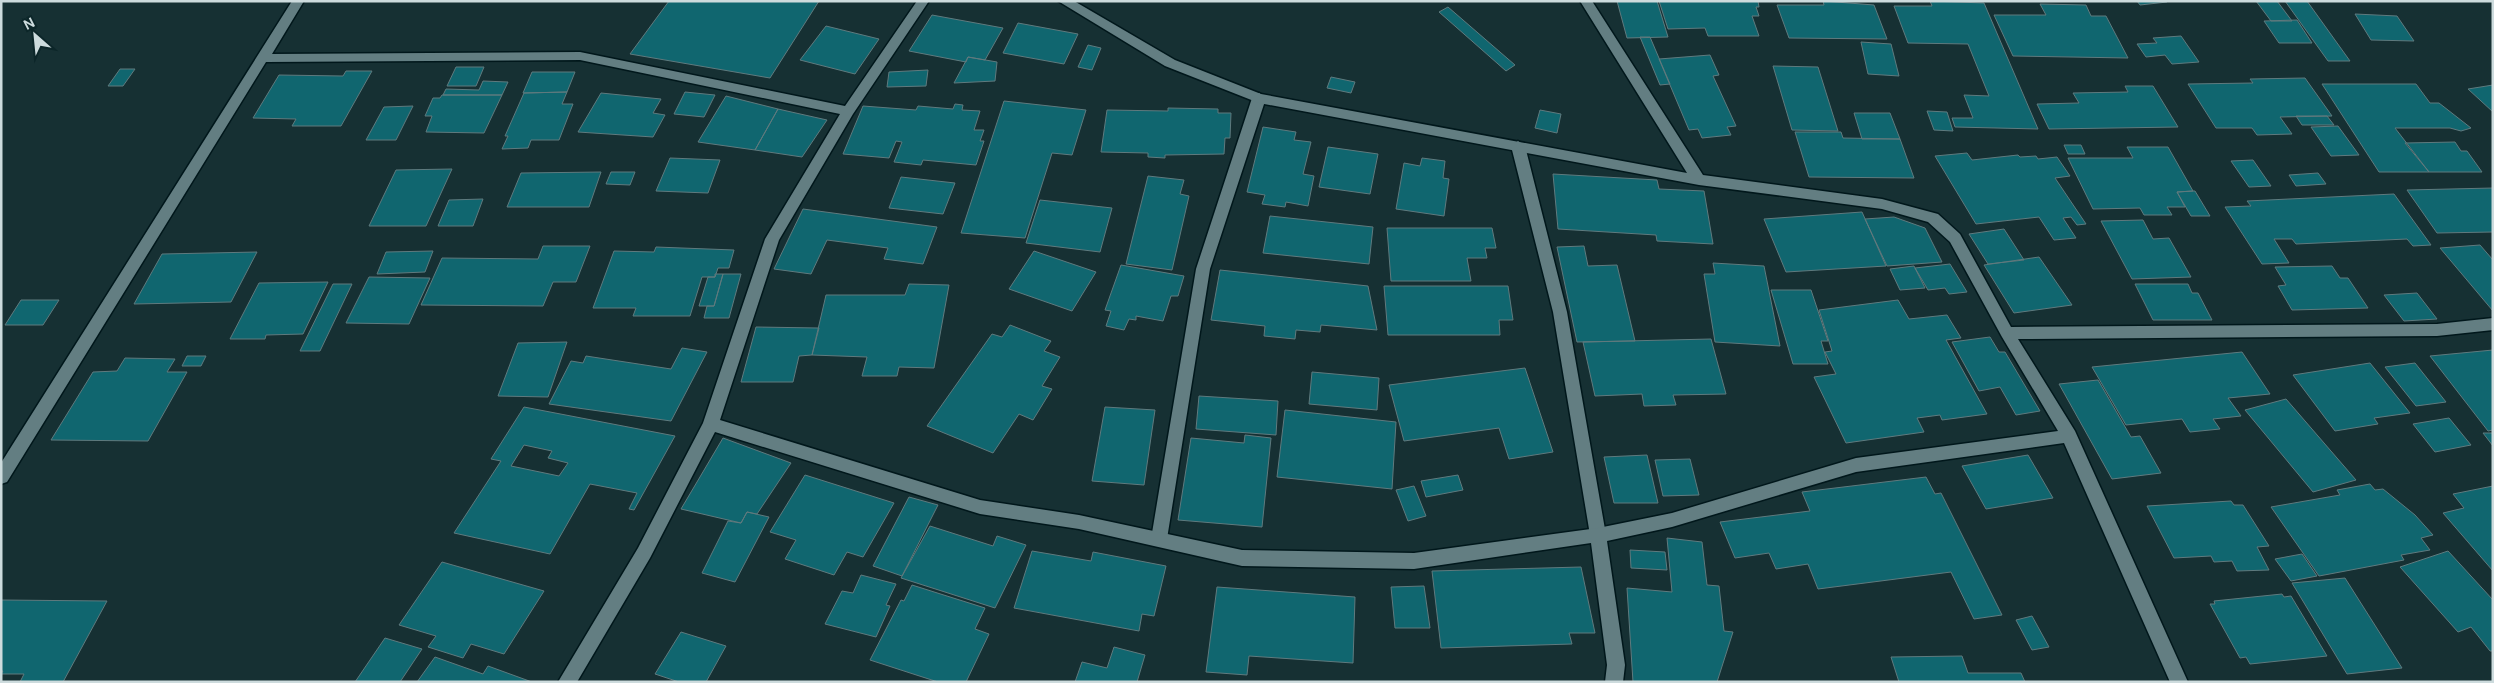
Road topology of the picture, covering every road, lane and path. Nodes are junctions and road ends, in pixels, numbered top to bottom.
1 (298, 1) edge
2 (922, 1) edge
3 (1064, 1) edge
4 (1586, 1) edge
5 (263, 58) junction
6 (1258, 98) junction
7 (848, 111) junction
8 (1518, 146) junction
9 (1699, 180) junction
10 (2493, 324) edge
11 (2007, 333) junction
12 (711, 424) junction
13 (2069, 436) junction
14 (1, 477) edge
15 (1598, 535) junction
16 (1159, 539) junction
17 (567, 682) edge
18 (1614, 682) edge
19 (2179, 682) edge

1 - 5 street
2 - 7 street
3 - 6 street
4 - 9 street
5 - 7 street
5 - 14 street
6 - 8 street
6 - 16 street
7 - 12 street
8 - 9 street
8 - 15 street
9 - 11 street
10 - 11 street
11 - 13 street
12 - 16 street
12 - 17 street
13 - 15 street
13 - 19 street
15 - 16 street
15 - 18 street

